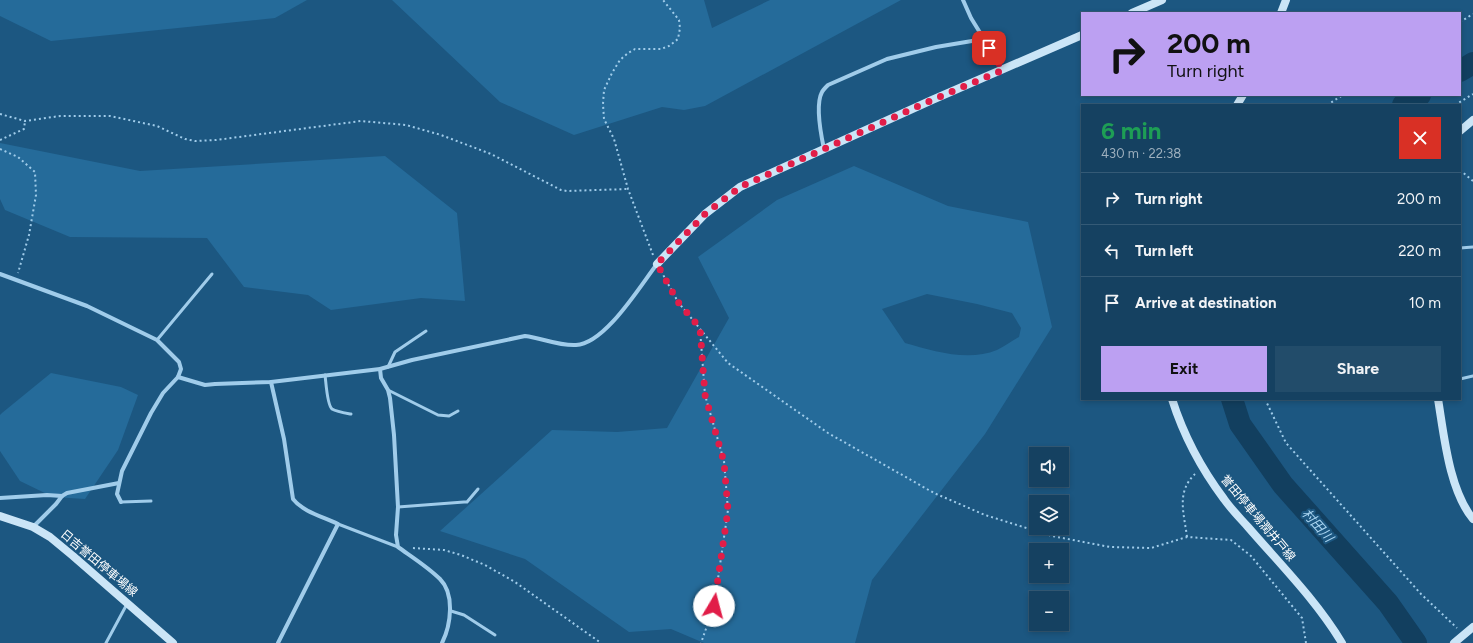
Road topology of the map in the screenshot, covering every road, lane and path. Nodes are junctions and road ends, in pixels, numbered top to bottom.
1 (663, 0) edge
2 (963, 0) edge
3 (1162, 0) edge
4 (1286, 0) edge
5 (1134, 12) edge
6 (1281, 12) edge
7 (1473, 14) edge
8 (1461, 21) edge
9 (1081, 35) edge
10 (984, 39) junction
11 (1003, 70) junction
12 (1473, 94) edge
13 (1341, 96) edge
14 (1329, 104) edge
15 (1457, 104) edge
16 (0, 114) edge
17 (1473, 120) edge
18 (25, 121) junction
19 (1461, 130) edge
20 (0, 140) edge
21 (0, 149) edge
22 (824, 149) junction
23 (1461, 171) edge
24 (1473, 181) edge
25 (628, 189) junction
26 (1473, 247) edge
27 (1461, 248) edge
28 (657, 264) junction
29 (0, 274) edge
30 (212, 274) dead end
31 (16, 280) junction
32 (700, 328) junction
33 (426, 331) dead end
34 (157, 340) junction
35 (388, 367) junction
36 (380, 369) junction
37 (326, 375) junction
38 (1473, 376) edge
39 (178, 377) junction
40 (1461, 379) edge
41 (271, 382) junction
42 (388, 390) junction
43 (1172, 400) edge
44 (1265, 400) edge
45 (1438, 400) edge
46 (458, 411) dead end
47 (351, 414) dead end
48 (1202, 468) junction
49 (119, 483) junction
50 (478, 489) dead end
51 (62, 496) junction
52 (0, 498) edge
53 (151, 501) dead end
54 (121, 502) joint
55 (398, 507) junction
56 (0, 516) edge
57 (1473, 519) edge
58 (338, 524) junction
59 (33, 527) junction
60 (1187, 537) junction
61 (398, 547) junction
62 (128, 603) junction
63 (451, 611) junction
64 (1473, 627) edge
65 (495, 635) dead end
66 (1463, 635) junction
67 (106, 643) edge
68 (173, 643) edge
69 (278, 643) edge
70 (442, 643) edge
71 (601, 643) edge
72 (701, 643) edge
73 (1306, 643) edge
74 (1342, 643) edge
75 (1454, 643) edge

1 - 25 path
2 - 10 street
3 - 5 street
4 - 6 street
7 - 8 path
9 - 11 street
10 - 11 street
10 - 22 street
11 - 22 street
12 - 15 path
13 - 14 path
16 - 18 path
17 - 19 street
18 - 20 path
18 - 25 path
21 - 31 path
22 - 28 street
23 - 24 path
25 - 28 path
26 - 27 lane
28 - 32 path
28 - 35 street
29 - 31 street
30 - 34 lane
31 - 34 street
32 - 60 path
32 - 72 path
33 - 35 lane
34 - 39 street
35 - 36 street
36 - 37 street
36 - 42 street
37 - 41 street
37 - 47 lane
38 - 40 lane
39 - 41 street
39 - 49 street
41 - 58 street
42 - 46 lane
42 - 55 street
43 - 48 street, 誉田停車場潤井戸線
44 - 66 path
45 - 57 street
48 - 60 path
48 - 74 street, 誉田停車場潤井戸線
49 - 51 street
49 - 54 street
50 - 55 lane
51 - 52 street
51 - 59 street
53 - 54 lane
55 - 61 street
56 - 59 street, 日吉誉田停車場線
58 - 61 lane
58 - 69 street
59 - 62 street, 日吉誉田停車場線
60 - 73 path
61 - 63 street
61 - 71 path
62 - 67 lane
62 - 68 street, 日吉誉田停車場線
63 - 65 lane
63 - 70 street
64 - 66 street
66 - 75 street

